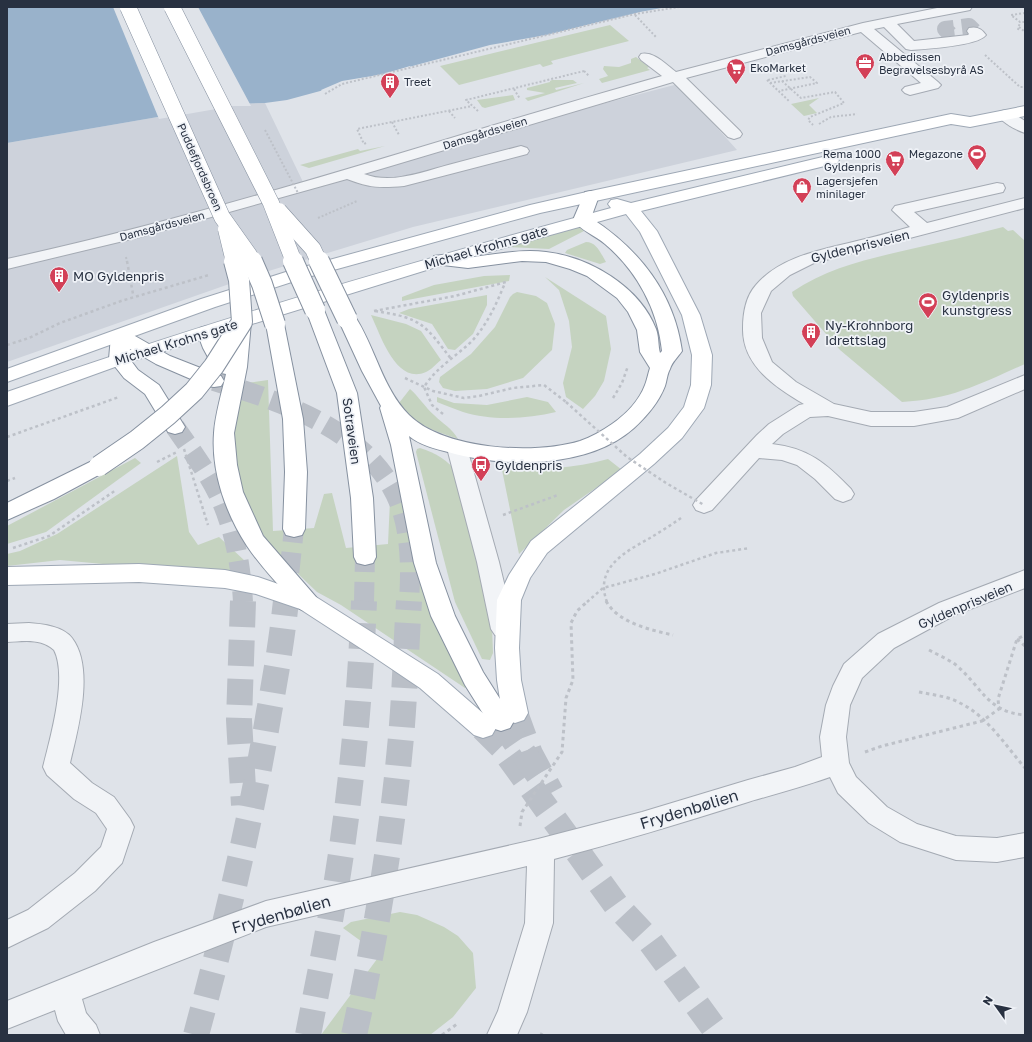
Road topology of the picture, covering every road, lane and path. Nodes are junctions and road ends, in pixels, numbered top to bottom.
1 (128, 7) edge
2 (172, 7) edge
3 (679, 7) edge
4 (965, 7) edge
5 (1025, 13) edge
6 (886, 22) junction
7 (1020, 22) junction
8 (1025, 22) edge
9 (863, 27) junction
10 (1018, 27) junction
11 (1018, 30) dead end
12 (974, 31) tunnel mouth
13 (1025, 32) edge
14 (982, 52) dead end
15 (646, 57) dead end
16 (589, 76) dead end
17 (680, 76) junction
18 (786, 76) dead end
19 (782, 81) junction
20 (770, 83) junction
21 (1025, 86) edge
22 (514, 89) junction
23 (791, 89) junction
24 (910, 90) dead end
25 (779, 91) junction
26 (325, 94) dead end
27 (514, 102) dead end
28 (790, 102) dead end
29 (722, 104) dead end
30 (473, 106) junction
31 (1025, 111) edge
32 (479, 112) dead end
33 (1005, 115) junction
34 (392, 122) junction
35 (970, 122) junction
36 (812, 125) dead end
37 (1025, 128) edge
38 (265, 130) dead end
39 (734, 134) dead end
40 (392, 137) dead end
41 (371, 142) dead end
42 (521, 151) dead end
43 (350, 174) junction
44 (392, 182) junction
45 (997, 188) dead end
46 (591, 196) junction
47 (301, 199) dead end
48 (271, 203) junction
49 (1025, 203) edge
50 (630, 208) junction
51 (222, 216) junction
52 (582, 220) junction
53 (311, 221) dead end
54 (924, 230) junction
55 (122, 237) junction
56 (440, 260) junction
57 (7, 264) edge
58 (210, 274) dead end
59 (511, 280) dead end
60 (505, 283) junction
61 (132, 294) dead end
62 (242, 322) junction
63 (207, 332) junction
64 (121, 336) junction
65 (7, 345) edge
66 (148, 350) junction
67 (119, 359) junction
68 (452, 360) junction
69 (629, 360) dead end
70 (660, 368) junction
71 (7, 376) edge
72 (402, 376) dead end
73 (1025, 381) edge
74 (424, 387) junction
75 (119, 397) dead end
76 (386, 397) junction
77 (7, 399) edge
78 (612, 400) dead end
79 (828, 408) junction
80 (449, 419) dead end
81 (589, 420) dead end
82 (583, 423) dead end
83 (175, 427) tunnel mouth
84 (7, 437) edge
85 (457, 448) junction
86 (753, 451) junction
87 (150, 467) dead end
88 (119, 488) dead end
89 (842, 494) dead end
90 (553, 497) dead end
91 (701, 507) joint
92 (7, 512) edge
93 (501, 515) dead end
94 (685, 516) dead end
95 (208, 525) dead end
96 (294, 529) tunnel mouth
97 (750, 548) dead end
98 (10, 549) dead end
99 (365, 557) tunnel mouth
100 (7, 576) edge
101 (1025, 579) edge
102 (603, 588) junction
103 (308, 603) junction
104 (7, 633) edge
105 (673, 635) dead end
106 (1025, 635) edge
107 (1017, 638) junction
108 (922, 646) dead end
109 (1025, 646) edge
110 (507, 648) junction
111 (919, 692) dead end
112 (999, 709) junction
113 (1025, 715) edge
114 (500, 720) junction
115 (982, 720) junction
116 (836, 763) junction
117 (1025, 768) edge
118 (1025, 845) edge
119 (541, 850) junction
120 (514, 856) junction
121 (7, 935) edge
122 (65, 992) junction
123 (7, 1015) edge
124 (456, 1024) dead end
125 (85, 1035) edge
126 (442, 1035) edge
127 (502, 1035) edge

1 - 51 main road, Puddefjordsbroen, bridge
2 - 48 main road, bridge
3 - 26 path
4 - 6 street, Damsgårdsveien
5 - 7 path
6 - 9 street, Damsgårdsveien
6 - 12 street
7 - 8 path
7 - 10 path
9 - 17 street, Damsgårdsveien
9 - 24 street
10 - 11 path
10 - 13 path
14 - 21 path
15 - 17 street
16 - 22 path
17 - 29 street
17 - 39 street
17 - 43 street, Damsgårdsveien
18 - 20 path
19 - 20 path
19 - 23 path
19 - 23 path
20 - 25 path
22 - 27 path
22 - 30 path
23 - 25 path
23 - 36 path
25 - 28 path
30 - 32 path
30 - 34 path
31 - 33 main road, Michael Krohns gate
33 - 35 main road, Michael Krohns gate
33 - 37 street
34 - 40 path
34 - 41 path
35 - 46 main road, Michael Krohns gate
35 - 50 main road, Michael Krohns gate
38 - 47 path, bridge
42 - 44 street
43 - 44 street
43 - 55 street, Damsgårdsveien
44 - 53 path
45 - 54 street
46 - 50 main road
46 - 52 main road
46 - 64 main road, Michael Krohns gate
48 - 76 main road, bridge
48 - 99 main road, Sotraveien, bridge
49 - 54 street, Gyldenprisveien
50 - 52 main road, Michael Krohns gate
50 - 110 main road
51 - 62 main road, bridge
51 - 96 main road, Puddefjordsbroen, bridge
52 - 56 main road, Michael Krohns gate
52 - 70 main road
54 - 79 street, Gyldenprisveien
55 - 57 street, Damsgårdsveien
55 - 61 path
56 - 63 main road, Michael Krohns gate
56 - 70 main road
58 - 65 path
59 - 60 path
60 - 68 path
60 - 68 path
62 - 92 main road, bridge
62 - 103 main road
63 - 66 main road, Michael Krohns gate
63 - 66 main road
64 - 66 main road
64 - 67 main road
64 - 71 main road, Michael Krohns gate
66 - 67 main road, Michael Krohns gate
67 - 77 main road, Michael Krohns gate
67 - 83 main road
68 - 74 path
69 - 78 path
70 - 85 main road
72 - 74 path
73 - 79 street, Gyldenprisveien
74 - 80 path
74 - 91 path, bridge
75 - 84 path
76 - 85 main road
76 - 114 main road
79 - 86 street, Gyldenprisveien
81 - 82 path
85 - 110 street
86 - 89 street
86 - 91 street, Gyldenprisveien
87 - 95 path
88 - 98 path
90 - 93 path
94 - 102 path
97 - 102 path
100 - 103 main road
101 - 116 street, Gyldenprisveien
102 - 105 path
102 - 120 path
103 - 114 main road
104 - 121 street
106 - 107 path
107 - 109 path
107 - 112 path
108 - 112 path
110 - 114 main road
111 - 115 path
112 - 113 path
112 - 115 path
115 - 116 path
115 - 117 path
116 - 118 street, Gyldenprisveien
116 - 119 street, Frydenbølien
119 - 120 street, Frydenbølien
119 - 127 street
120 - 122 street, Frydenbølien
122 - 123 street, Frydenbølien
122 - 125 street
124 - 126 path

